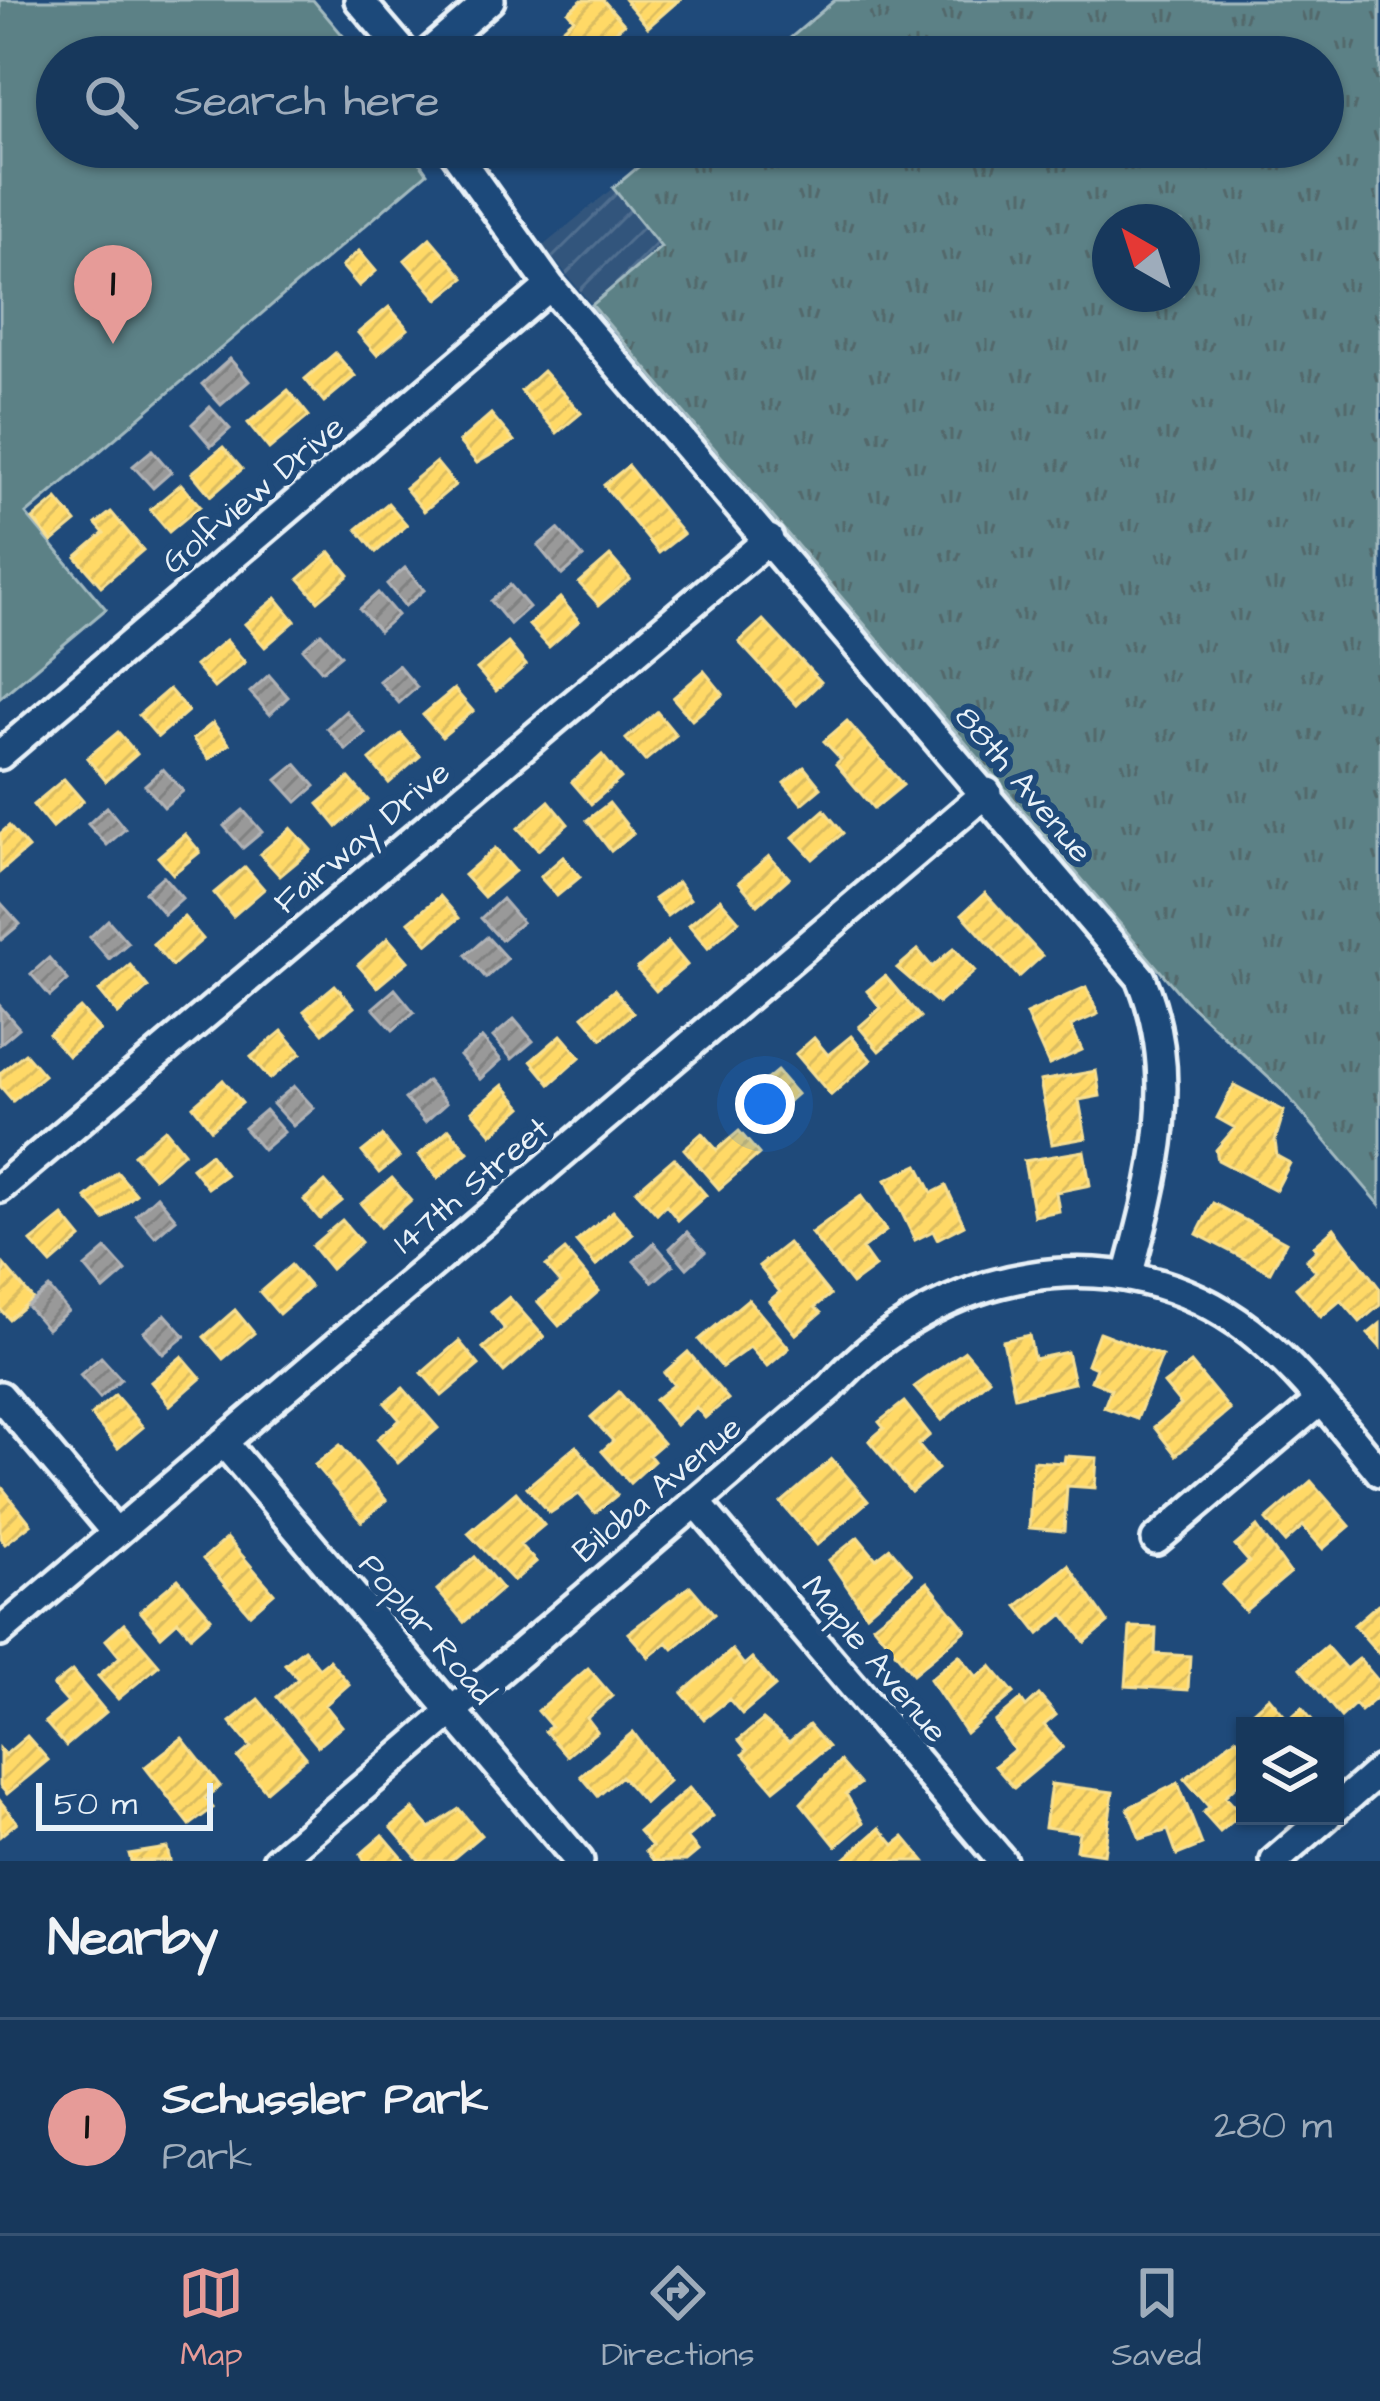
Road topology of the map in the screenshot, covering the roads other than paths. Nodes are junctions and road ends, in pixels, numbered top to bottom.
1 (359, 0) edge
2 (490, 0) edge
3 (390, 36) edge
4 (448, 36) edge
5 (466, 168) edge
6 (550, 286) junction
7 (769, 539) junction
8 (0, 754) edge
9 (987, 792) junction
10 (0, 1189) edge
11 (1128, 1276) junction
12 (0, 1396) edge
13 (1320, 1401) junction
14 (223, 1442) junction
15 (1380, 1472) edge
16 (696, 1502) junction
17 (116, 1533) junction
18 (1156, 1540) dead end
19 (0, 1632) edge
20 (451, 1709) junction
21 (1380, 1770) edge
22 (1344, 1801) edge
23 (1317, 1825) edge
24 (277, 1861) edge
25 (578, 1861) edge
26 (1002, 1861) edge
27 (1275, 1861) edge

1 - 3 street
2 - 4 street
5 - 6 street, 88th Avenue
6 - 7 street, 88th Avenue
6 - 8 street, Golfview Drive
7 - 9 street, 88th Avenue
7 - 10 street, Fairway Drive
9 - 11 street, 88th Avenue
9 - 14 street, 147th Street
11 - 13 street
11 - 16 street, Biloba Avenue
12 - 17 street
13 - 15 street
13 - 18 street
14 - 17 street, 147th Street
14 - 20 street, Poplar Road
16 - 20 street, Biloba Avenue
16 - 26 street, Maple Avenue
17 - 19 street, 147th Street
20 - 24 street, Biloba Avenue
20 - 25 street, Poplar Road
21 - 22 street
23 - 27 street

